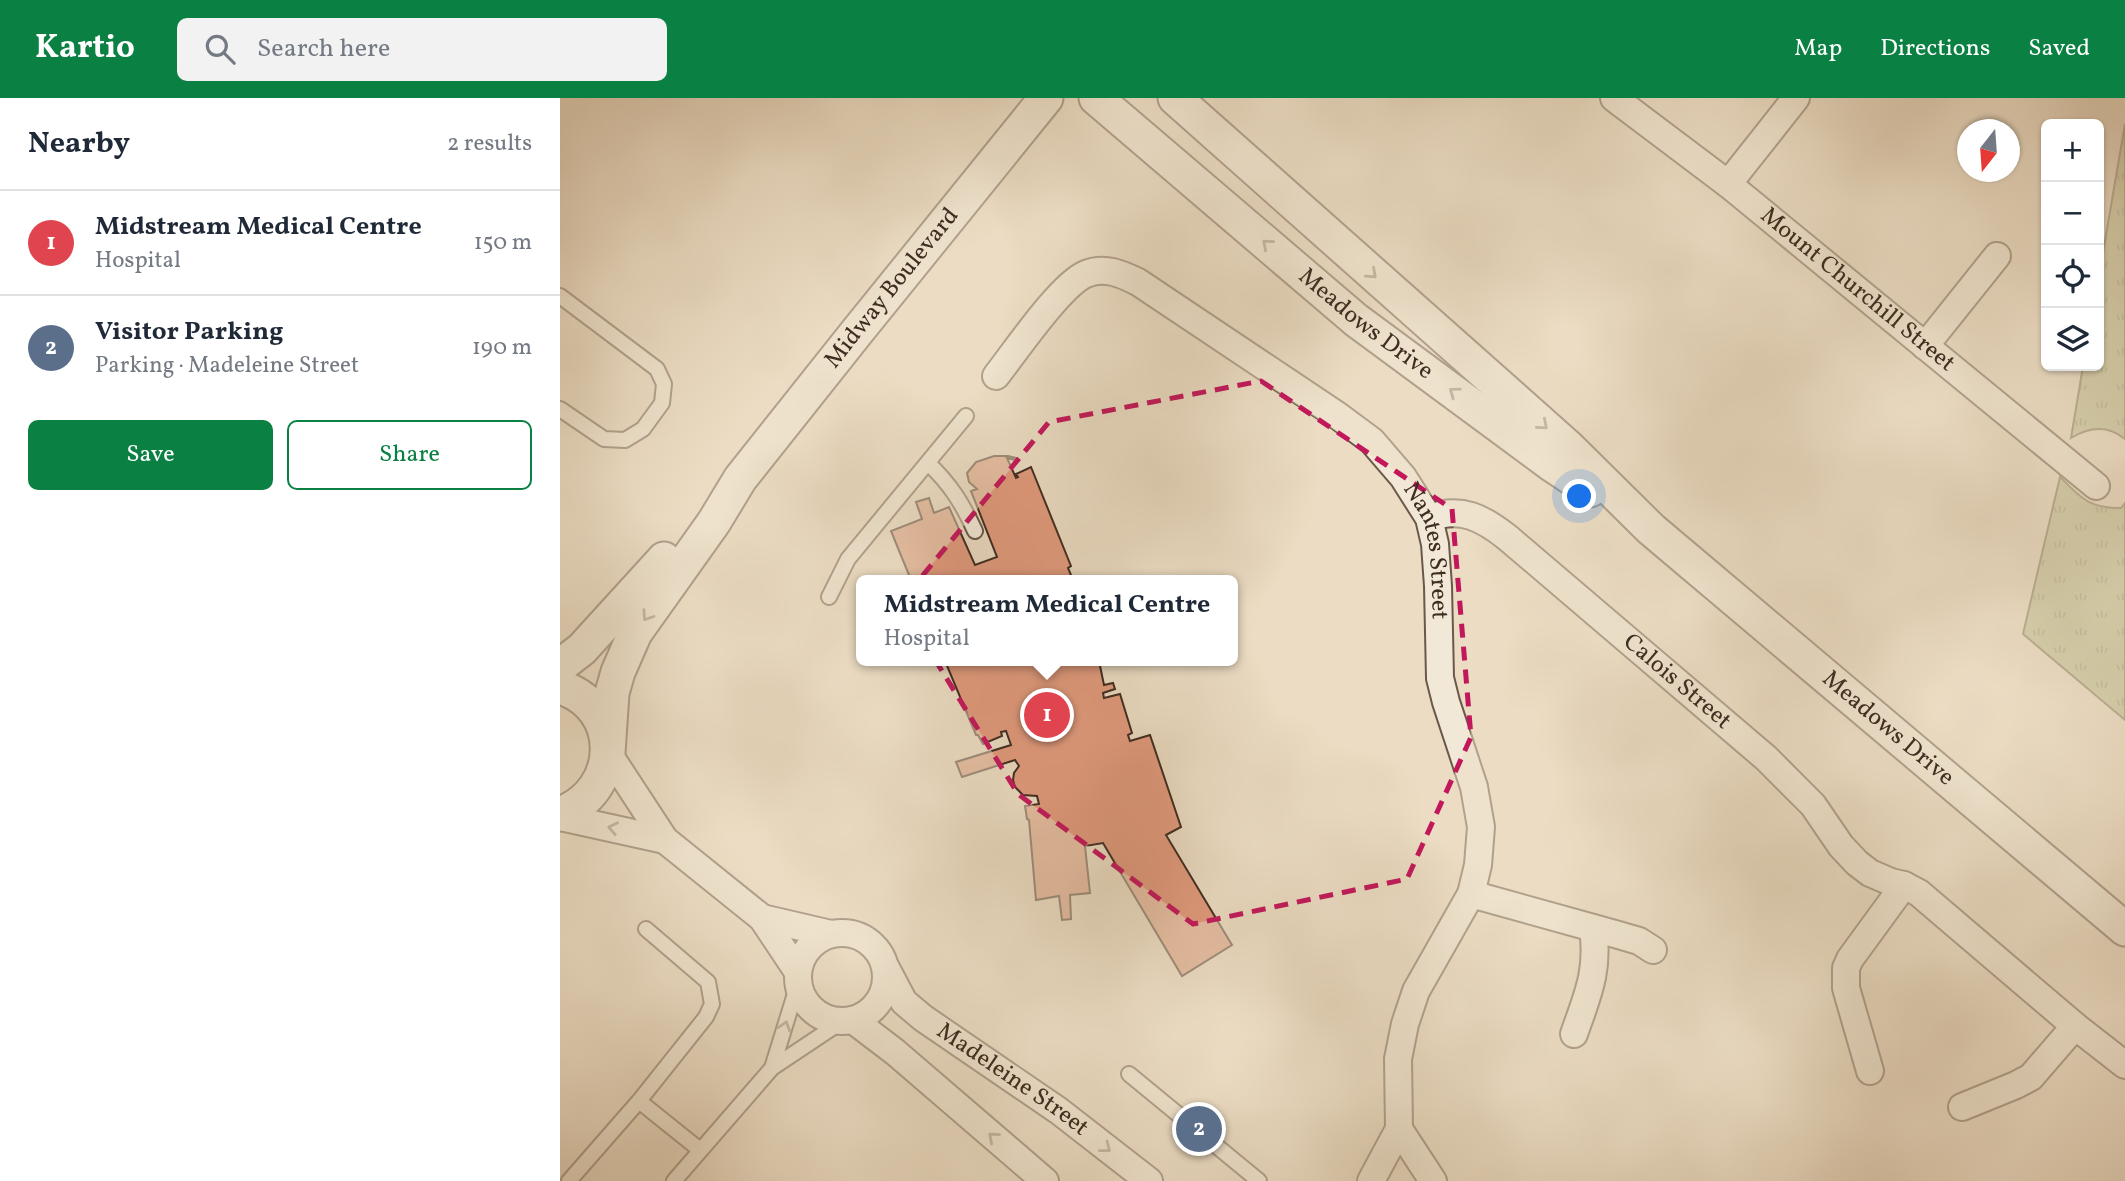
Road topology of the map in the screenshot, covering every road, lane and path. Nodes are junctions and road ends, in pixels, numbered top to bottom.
1 (1046, 98) edge
2 (1096, 98) edge
3 (1175, 98) edge
4 (1204, 98) edge
5 (1614, 98) edge
6 (1796, 98) edge
7 (1728, 184) junction
8 (1339, 244) junction
9 (1997, 256) dead end
10 (560, 296) edge
11 (1924, 346) junction
12 (996, 376) dead end
13 (560, 409) edge
14 (966, 416) dead end
15 (928, 463) junction
16 (740, 479) junction
17 (2096, 486) dead end
18 (1429, 518) junction
19 (1651, 529) junction
20 (975, 531) dead end
21 (829, 597) dead end
22 (560, 666) edge
23 (560, 687) edge
24 (608, 753) junction
25 (560, 816) edge
26 (665, 840) junction
27 (1904, 885) junction
28 (1471, 894) junction
29 (762, 918) junction
30 (1593, 928) junction
31 (646, 929) dead end
32 (2125, 929) edge
33 (831, 934) junction
34 (1653, 950) dead end
35 (886, 968) junction
36 (798, 978) junction
37 (847, 1021) junction
38 (2075, 1026) junction
39 (1574, 1034) dead end
40 (2125, 1065) edge
41 (772, 1068) junction
42 (1870, 1071) dead end
43 (1129, 1074) dead end
44 (639, 1101) junction
45 (1962, 1107) dead end
46 (1399, 1129) junction
47 (700, 1150) junction
48 (1239, 1174) edge
49 (569, 1181) edge
50 (674, 1181) edge
51 (1045, 1181) edge
52 (1149, 1181) edge
53 (1259, 1181) edge
54 (1371, 1181) edge
55 (1433, 1181) edge

1 - 16 street, Midway Boulevard
19 -> 2 street, Meadows Drive
3 - 8 street, Meadows Drive
4 - 8 street
5 - 7 street, Mount Churchill Street
6 - 7 street
7 - 11 street, Mount Churchill Street
8 -> 19 street, Meadows Drive
9 - 11 street
10 - 13 lane
11 - 17 street, Mount Churchill Street
12 - 18 street, Nantes Street
14 - 15 lane
15 - 20 lane
15 - 21 lane
16 - 22 street, Midway Boulevard
16 -> 24 street, Midway Boulevard
18 - 27 street, Calois Street
18 - 28 street, Nantes Street
19 - 32 street, Meadows Drive
23 - 24 street
24 - 25 street, Midway Boulevard
24 - 26 street, Madeleine Street
26 -> 25 street, Madeleine Street
26 - 29 street, Madeleine Street
27 - 38 street, Calois Street
27 - 42 street
28 - 30 street
28 - 46 street, Nantes Street
29 - 33 street, Madeleine Street
29 - 36 street, Madeleine Street
30 - 34 street
30 - 39 street
31 - 44 lane
33 - 35 street, Madeleine Street
33 - 36 street
35 - 37 street
35 -> 52 street, Madeleine Street
36 - 37 street, Madeleine Street
41 -> 36 lane
37 - 41 lane
51 -> 37 street, Madeleine Street
38 - 40 street, Calois Street
38 - 45 street
41 - 47 lane
43 - 48 lane
44 - 47 lane
44 - 49 lane
46 - 54 street, Nantes Street
46 - 55 street
47 - 50 lane
48 - 53 lane

